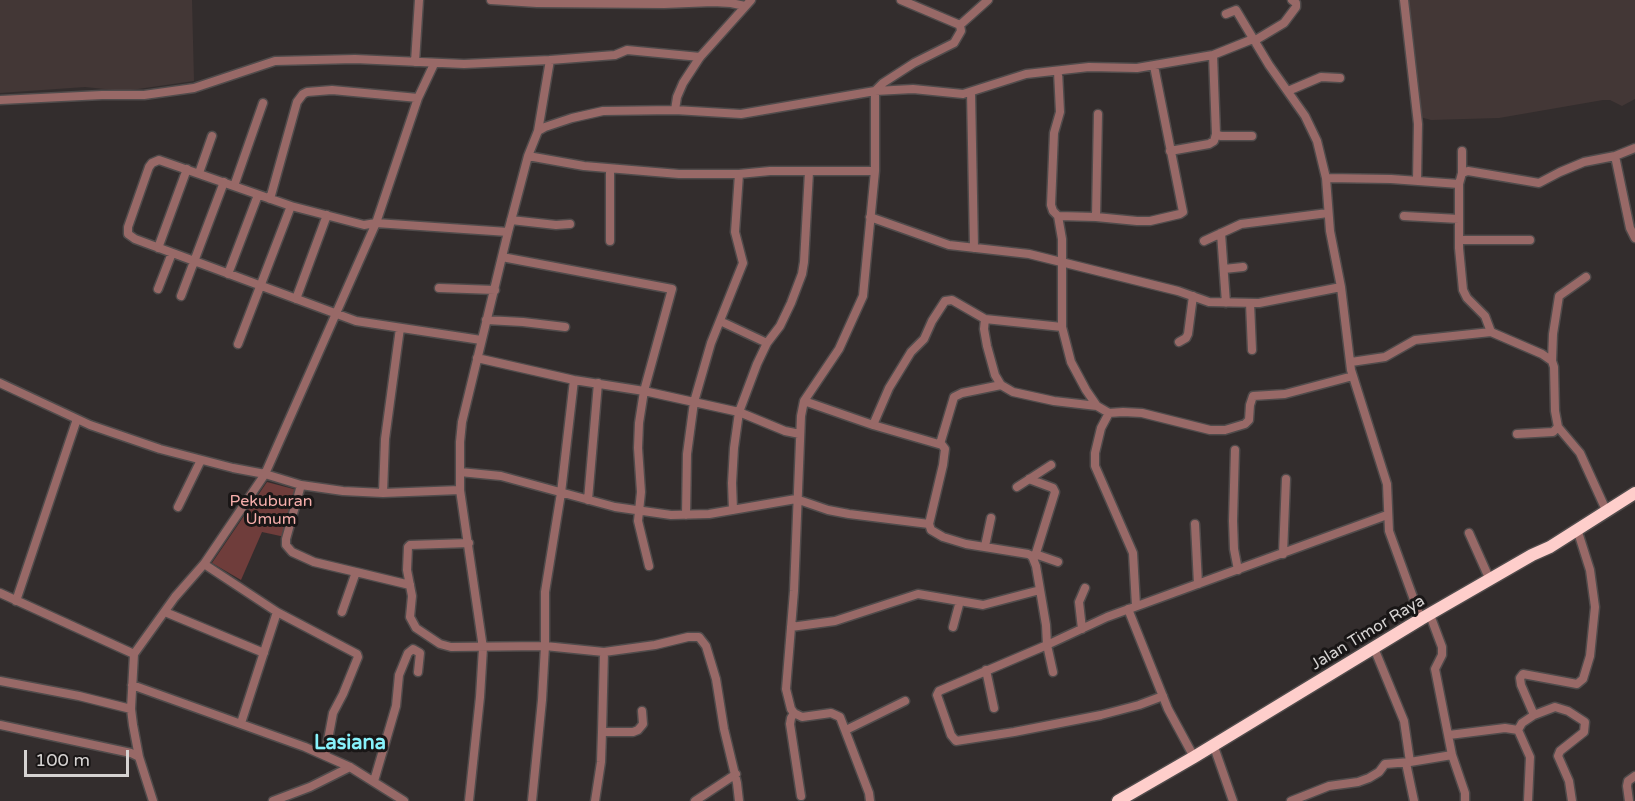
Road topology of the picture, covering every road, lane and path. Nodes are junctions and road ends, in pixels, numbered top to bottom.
1 (419, 0) edge
2 (491, 0) edge
3 (901, 0) edge
4 (988, 0) edge
5 (1232, 0) edge
6 (1292, 0) edge
7 (1404, 0) edge
8 (748, 3) edge
9 (1236, 10) junction
10 (1226, 14) dead end
11 (960, 25) junction
12 (1253, 40) junction
13 (1212, 56) junction
14 (700, 57) junction
15 (550, 60) junction
16 (415, 62) junction
17 (434, 64) junction
18 (1154, 66) junction
19 (1058, 71) junction
20 (1340, 78) dead end
21 (874, 91) junction
22 (1288, 91) junction
23 (971, 92) junction
24 (418, 98) junction
25 (0, 100) edge
26 (263, 103) dead end
27 (675, 110) junction
28 (1098, 114) dead end
29 (538, 132) junction
30 (1216, 134) junction
31 (212, 136) dead end
32 (1252, 136) dead end
33 (1635, 148) edge
34 (1170, 151) junction
35 (1462, 151) dead end
36 (528, 156) junction
37 (1615, 156) junction
38 (187, 169) junction
39 (610, 169) junction
40 (875, 171) junction
41 (809, 172) junction
42 (199, 173) junction
43 (1462, 173) junction
44 (739, 174) junction
45 (1326, 178) junction
46 (224, 182) junction
47 (1417, 182) junction
48 (1459, 184) junction
49 (234, 186) junction
50 (258, 195) junction
51 (270, 199) junction
52 (291, 206) junction
53 (1328, 213) junction
54 (327, 215) junction
55 (1058, 216) junction
56 (1404, 216) dead end
57 (870, 217) junction
58 (1096, 217) junction
59 (1459, 219) junction
60 (511, 220) junction
61 (376, 223) junction
62 (570, 224) dead end
63 (508, 232) junction
64 (1221, 233) junction
65 (1635, 238) edge
66 (1459, 240) junction
67 (610, 241) dead end
68 (1204, 241) dead end
69 (1525, 242) dead end
70 (158, 248) junction
71 (974, 248) junction
72 (172, 253) junction
73 (502, 257) junction
74 (194, 261) junction
75 (1063, 263) junction
76 (1244, 267) dead end
77 (1224, 269) junction
78 (228, 274) junction
79 (1586, 277) dead end
80 (261, 286) junction
81 (1341, 287) junction
82 (439, 288) dead end
83 (158, 289) dead end
84 (495, 290) junction
85 (181, 296) dead end
86 (1193, 296) junction
87 (296, 298) junction
88 (1226, 303) junction
89 (1250, 303) junction
90 (336, 313) junction
91 (985, 319) junction
92 (486, 320) junction
93 (720, 321) junction
94 (565, 327) dead end
95 (1062, 327) junction
96 (400, 328) junction
97 (1491, 332) junction
98 (481, 340) junction
99 (1179, 342) dead end
100 (767, 343) junction
101 (237, 344) dead end
102 (1252, 350) dead end
103 (477, 358) junction
104 (1552, 361) junction
105 (1351, 362) junction
106 (1353, 376) junction
107 (573, 380) junction
108 (0, 383) edge
109 (598, 383) junction
110 (1000, 385) junction
111 (644, 391) junction
112 (804, 401) junction
113 (693, 402) junction
114 (1097, 406) junction
115 (739, 412) junction
116 (1109, 413) junction
117 (77, 419) junction
118 (873, 425) junction
119 (1558, 427) junction
120 (800, 434) junction
121 (1517, 434) dead end
122 (940, 444) junction
123 (1234, 450) dead end
124 (201, 460) junction
125 (1051, 465) dead end
126 (460, 472) junction
127 (265, 474) junction
128 (1029, 479) junction
129 (1286, 479) dead end
130 (301, 485) junction
131 (1017, 487) dead end
132 (460, 490) junction
133 (384, 493) junction
134 (561, 493) junction
135 (1635, 493) edge
136 (796, 499) junction
137 (588, 500) junction
138 (178, 507) dead end
139 (733, 510) junction
140 (1606, 510) junction
141 (640, 511) junction
142 (686, 515) junction
143 (1387, 515) junction
144 (991, 518) dead end
145 (929, 524) junction
146 (1195, 524) dead end
147 (1577, 529) junction
148 (1469, 533) dead end
149 (469, 543) junction
150 (985, 546) junction
151 (1283, 554) junction
152 (1034, 556) junction
153 (1058, 562) dead end
154 (204, 564) junction
155 (649, 566) dead end
156 (1238, 570) junction
157 (356, 572) junction
158 (1490, 580) junction
159 (1198, 584) junction
160 (410, 585) junction
161 (1085, 588) dead end
162 (1040, 590) junction
163 (0, 593) edge
164 (16, 601) junction
165 (960, 601) junction
166 (1132, 608) junction
167 (165, 612) junction
168 (277, 612) junction
169 (342, 612) dead end
170 (1426, 617) junction
171 (790, 627) junction
172 (953, 627) dead end
173 (1082, 629) junction
174 (1047, 645) junction
175 (545, 646) junction
176 (483, 648) junction
177 (1374, 648) junction
178 (604, 651) junction
179 (264, 653) junction
180 (134, 654) junction
181 (986, 670) junction
182 (418, 672) dead end
183 (1053, 672) dead end
184 (0, 681) edge
185 (132, 685) junction
186 (1163, 696) junction
187 (905, 701) dead end
188 (994, 708) dead end
189 (131, 709) junction
190 (642, 711) dead end
191 (794, 713) junction
192 (1534, 715) junction
193 (241, 723) junction
194 (0, 725) edge
195 (846, 730) junction
196 (1518, 730) junction
197 (602, 732) junction
198 (1449, 735) junction
199 (1213, 744) junction
200 (1452, 755) junction
201 (325, 756) junction
202 (139, 757) junction
203 (1194, 757) junction
204 (1408, 762) junction
205 (350, 767) junction
206 (736, 774) junction
207 (1635, 776) edge
208 (374, 781) junction
209 (801, 796) dead end
210 (153, 801) edge
211 (273, 801) edge
212 (404, 801) edge
213 (469, 801) edge
214 (532, 801) edge
215 (595, 801) edge
216 (695, 801) edge
217 (739, 801) edge
218 (870, 801) edge
219 (1118, 801) edge
220 (1233, 801) edge
221 (1291, 801) edge
222 (1414, 801) edge
223 (1465, 801) edge
224 (1528, 801) edge
225 (1572, 801) edge
226 (1629, 801) edge

1 - 16 street
2 - 8 street
3 - 11 street
4 - 11 street
5 - 9 street
6 - 12 street
7 - 47 street
8 - 14 street
9 - 10 street
9 - 12 street
11 - 21 street
12 - 13 street
12 - 22 street
13 - 18 street
13 - 30 street
14 - 15 street
14 - 27 street
15 - 17 street
15 - 29 street
16 - 17 street
16 - 25 street
17 - 24 street
18 - 19 street
18 - 34 street
19 - 23 street
19 - 55 street
20 - 22 street
21 - 23 street
21 - 27 street
21 - 40 street
22 - 45 street
23 - 71 street
24 - 51 street
24 - 61 street
26 - 49 street
27 - 29 street
28 - 58 street
29 - 36 street
30 - 32 street
30 - 34 street
31 - 42 street
33 - 37 street
34 - 58 street
35 - 43 street
36 - 39 street
36 - 60 street
37 - 43 street
37 - 65 street
38 - 42 street
38 - 70 street
38 - 70 street
39 - 44 street
39 - 67 street
40 - 41 street
40 - 57 street
41 - 44 street
41 - 100 street
42 - 46 street
43 - 48 street
44 - 93 street
45 - 47 street
45 - 53 street
46 - 49 street
46 - 74 street
47 - 48 street
48 - 59 street
49 - 50 street
50 - 51 street
50 - 78 street
51 - 52 street
52 - 54 street
52 - 80 street
53 - 64 street
53 - 81 street
54 - 61 street
54 - 87 street
55 - 58 street
55 - 75 street
56 - 59 street
57 - 71 street
57 - 112 street
59 - 66 street
60 - 62 street
60 - 63 street
61 - 63 street
61 - 90 street
63 - 73 street
64 - 68 street
64 - 77 street
66 - 69 street
66 - 97 street
70 - 72 street
71 - 75 street
72 - 74 street
72 - 83 street
73 - 84 street
73 - 111 street
74 - 78 street
74 - 85 street
75 - 86 street
75 - 95 street
76 - 77 street
77 - 88 street
78 - 80 street
79 - 104 street
80 - 87 street
80 - 101 street
81 - 89 street
81 - 105 street
82 - 84 street
84 - 92 street
86 - 88 street
86 - 99 street
87 - 90 street
88 - 89 street
89 - 102 street
90 - 96 street
90 - 127 street
91 - 95 street
91 - 110 street
91 - 118 street
92 - 94 street
92 - 98 street
93 - 100 street
93 - 113 street
95 - 114 street
96 - 98 street
96 - 133 street
97 - 104 street
97 - 105 street
98 - 103 street
100 - 115 street
103 - 107 street
103 - 126 street
104 - 119 street
105 - 106 street
106 - 116 street
106 - 143 street
107 - 109 street
107 - 134 street
108 - 117 street
109 - 111 street
109 - 137 street
110 - 114 street
110 - 122 street
111 - 113 street
111 - 141 street
112 - 118 street
112 - 120 street
113 - 115 street
113 - 142 street
114 - 116 street
115 - 120 street
115 - 139 street
116 - 166 street
117 - 124 street
117 - 164 street
118 - 122 street
119 - 121 street
119 - 140 street
120 - 136 street
122 - 145 street
123 - 156 street
124 - 127 street
124 - 138 street
125 - 128 street
126 - 132 street
126 - 134 street
127 - 130 street
127 - 154 street
128 - 131 street
128 - 152 street
129 - 151 street
130 - 133 street
130 - 157 street
132 - 133 street
132 - 149 street
134 - 137 street
134 - 175 street
135 - 140 highway, Jalan Timor Raya
136 - 139 street
136 - 145 street
136 - 171 street
137 - 141 street
139 - 142 street
140 - 147 highway, Jalan Timor Raya
141 - 142 street
141 - 155 street
143 - 151 street
143 - 170 street
144 - 150 street
145 - 150 street
146 - 159 street
147 - 158 highway, Jalan Timor Raya
147 - 192 street
148 - 158 street
149 - 160 street
149 - 176 street
150 - 152 street
151 - 156 street
152 - 153 street
152 - 162 street
154 - 167 street
154 - 168 street
156 - 159 street
157 - 160 street
157 - 169 street
158 - 170 highway, Jalan Timor Raya
159 - 166 street
160 - 176 street
161 - 173 street
162 - 165 street
162 - 174 street
163 - 164 street
164 - 180 street
165 - 171 street
165 - 172 street
166 - 173 street
166 - 186 street
167 - 179 street
167 - 180 street
168 - 179 street
168 - 201 street
170 - 177 highway, Jalan Timor Raya
170 - 198 street
171 - 191 street
173 - 174 street
174 - 181 street
174 - 183 street
175 - 176 street
175 - 178 street
175 - 214 street
176 - 213 street
177 - 199 highway, Jalan Timor Raya
177 - 204 street
178 - 197 street
178 - 206 street
179 - 193 street
180 - 185 street
181 - 186 street
181 - 188 street
182 - 208 street
184 - 189 street
185 - 189 street
185 - 193 street
186 - 203 street
187 - 195 street
189 - 202 street
190 - 197 street
191 - 195 street
191 - 209 street
192 - 196 street
192 - 225 street
193 - 201 street
194 - 202 street
195 - 218 street
196 - 198 street
196 - 224 street
197 - 215 street
198 - 200 street
199 - 203 highway, Jalan Timor Raya
199 - 220 street
200 - 204 street
200 - 223 street
201 - 205 street
202 - 210 street
203 - 219 highway, Jalan Timor Raya
204 - 221 street
204 - 222 street
205 - 208 street
205 - 211 street
206 - 216 street
206 - 217 street
207 - 226 street
208 - 212 street

